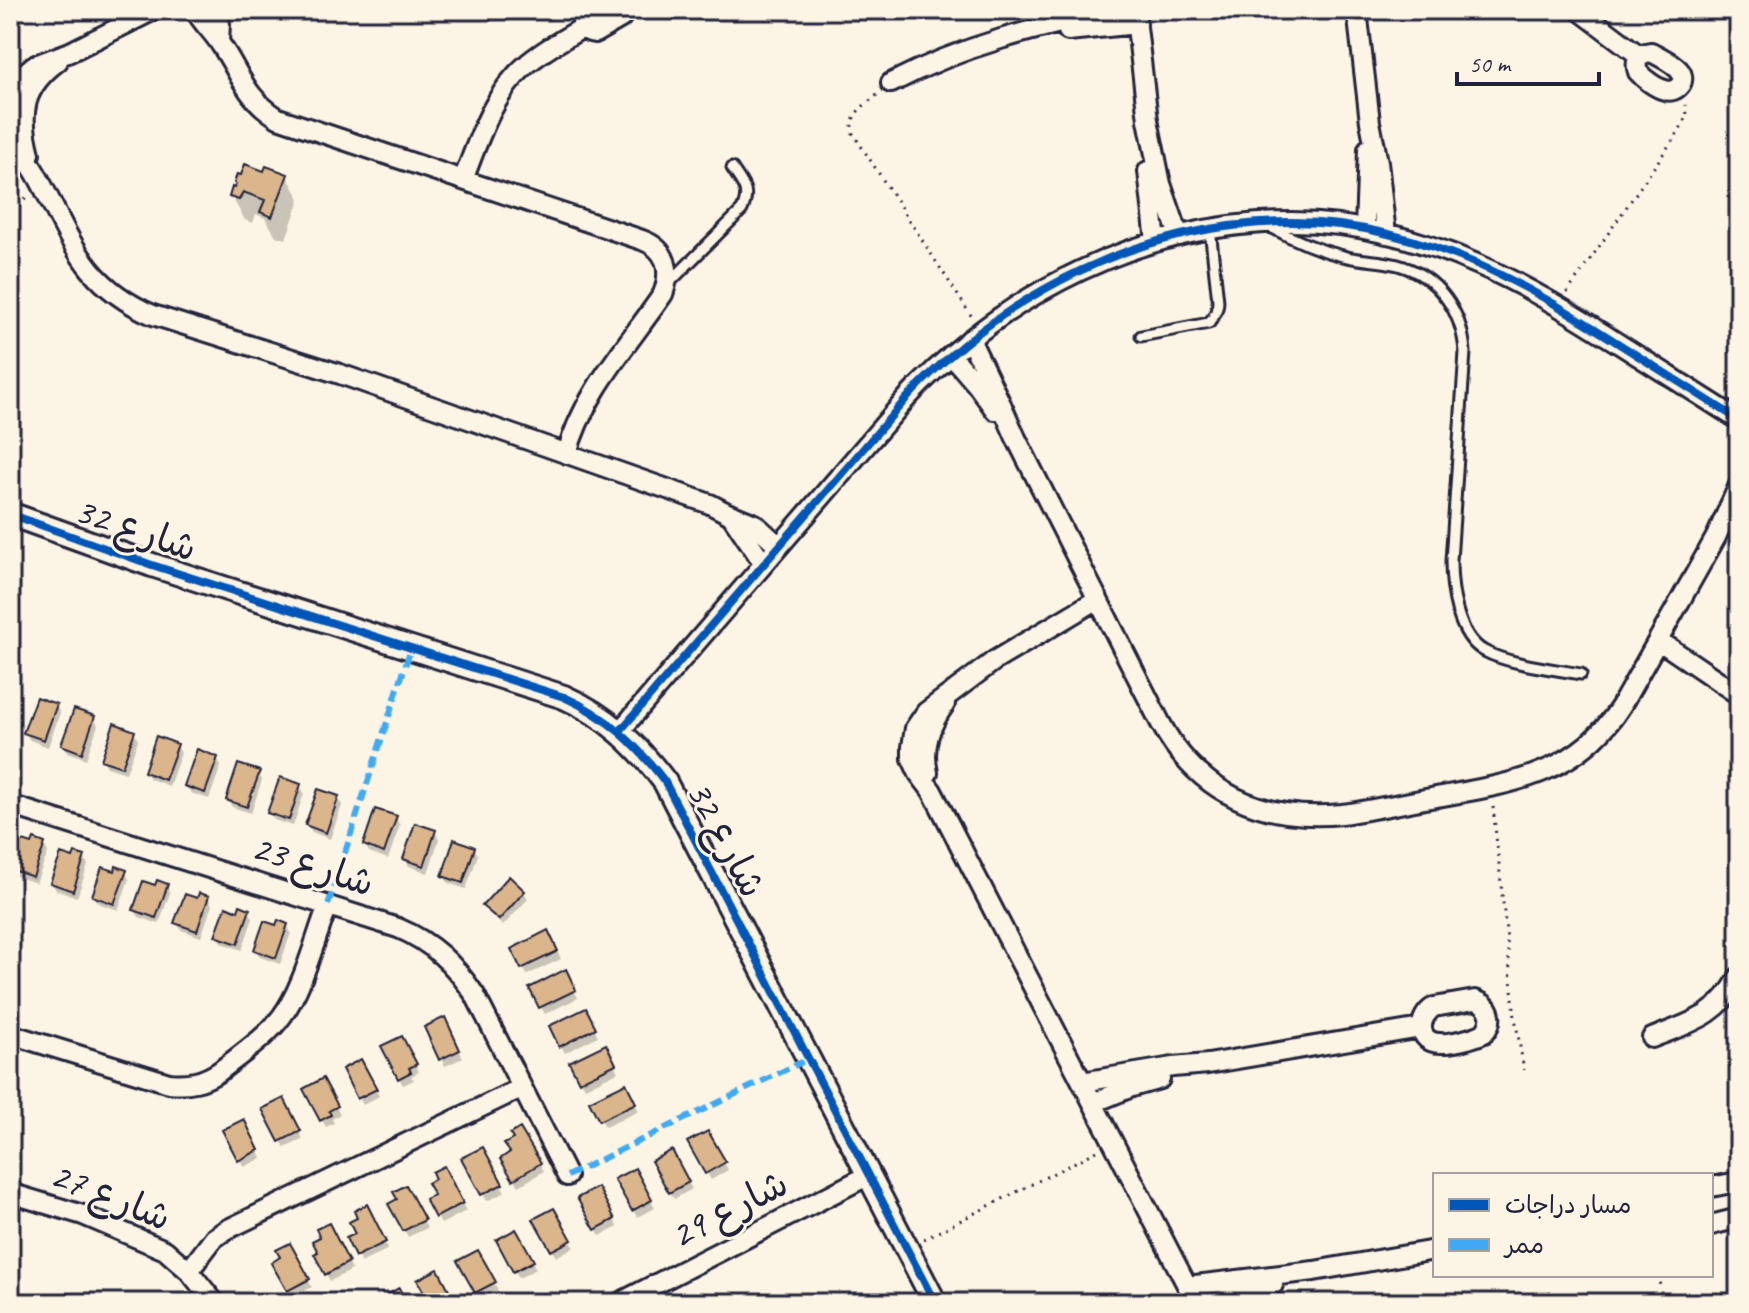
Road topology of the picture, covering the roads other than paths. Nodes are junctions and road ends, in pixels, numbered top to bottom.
1 (154, 10) edge
2 (195, 10) edge
3 (216, 10) edge
4 (626, 10) edge
5 (1118, 10) edge
6 (1357, 10) edge
7 (1579, 10) edge
8 (1136, 17) edge
9 (585, 18) edge
10 (1025, 32) junction
11 (219, 41) junction
12 (70, 52) junction
13 (1640, 56) junction
14 (891, 83) road end
15 (10, 95) edge
16 (1148, 120) junction
17 (1370, 122) junction
18 (10, 130) edge
19 (732, 168) dead end
20 (35, 171) junction
21 (463, 180) junction
22 (1263, 223) junction
23 (1210, 229) junction
24 (1365, 229) junction
25 (1386, 234) junction
26 (1179, 236) junction
27 (1156, 242) junction
28 (666, 285) junction
29 (975, 335) junction
30 (1141, 336) dead end
31 (951, 355) junction
32 (1739, 420) edge
33 (1016, 438) junction
34 (567, 454) junction
35 (1739, 485) edge
36 (1739, 506) edge
37 (10, 514) edge
38 (730, 515) junction
39 (1716, 537) junction
40 (779, 546) junction
41 (764, 564) junction
42 (1098, 599) junction
43 (1658, 640) junction
44 (1581, 674) dead end
45 (1739, 695) edge
46 (620, 731) junction
47 (10, 805) edge
48 (328, 905) junction
49 (1739, 977) edge
50 (1421, 1028) dead end
51 (10, 1034) edge
52 (1652, 1038) dead end
53 (1208, 1064) junction
54 (1082, 1082) junction
55 (521, 1088) junction
56 (1093, 1103) junction
57 (869, 1175) junction
58 (567, 1176) dead end
59 (1739, 1185) edge
60 (1713, 1187) edge
61 (10, 1193) edge
62 (1739, 1218) edge
63 (1713, 1224) edge
64 (1433, 1250) edge
65 (189, 1271) junction
66 (1314, 1271) junction
67 (1187, 1286) junction
68 (215, 1303) edge
69 (619, 1303) edge
70 (935, 1303) edge
71 (1196, 1303) edge
72 (1215, 1303) edge

1 - 12 street
2 - 11 street
3 - 11 street
4 - 9 street
5 - 10 street
6 - 17 street
7 - 13 street
8 - 10 street
8 - 16 street
9 - 21 street
10 - 14 street
11 - 21 street
12 - 15 street
12 - 20 street
13 - 13 street
16 - 26 street
16 - 27 street
17 - 24 street
17 - 25 street
18 - 20 street
19 - 28 lane
20 - 34 street
21 - 28 street
22 - 23 street
22 - 24 street
22 - 44 lane
23 - 26 street
23 - 30 lane
24 - 25 street
25 - 32 street
26 - 27 street
27 - 29 street
28 - 34 street
29 - 31 street
29 - 33 street
31 - 33 street
31 - 40 street
33 - 42 street
34 - 38 street
35 - 39 street
36 - 39 street
37 - 46 street, شارع 32
38 - 40 street
38 - 41 street
39 - 43 street
40 - 41 street
41 - 46 street
42 - 43 street
42 - 54 street
43 - 45 street
46 - 57 street, شارع 32
47 - 48 street, شارع 23
48 - 51 street
48 - 55 street, شارع 23
49 - 52 street
50 - 53 street
53 - 54 street
53 - 56 street
54 - 56 street
55 - 58 street, شارع 23
55 - 65 street
56 - 67 street
57 - 69 street, شارع 29
57 - 70 street, شارع 32
59 - 60 street
61 - 65 street, شارع 27
62 - 63 street
64 - 66 street
65 - 68 street, شارع 27
66 - 67 street
66 - 72 street
67 - 71 street

